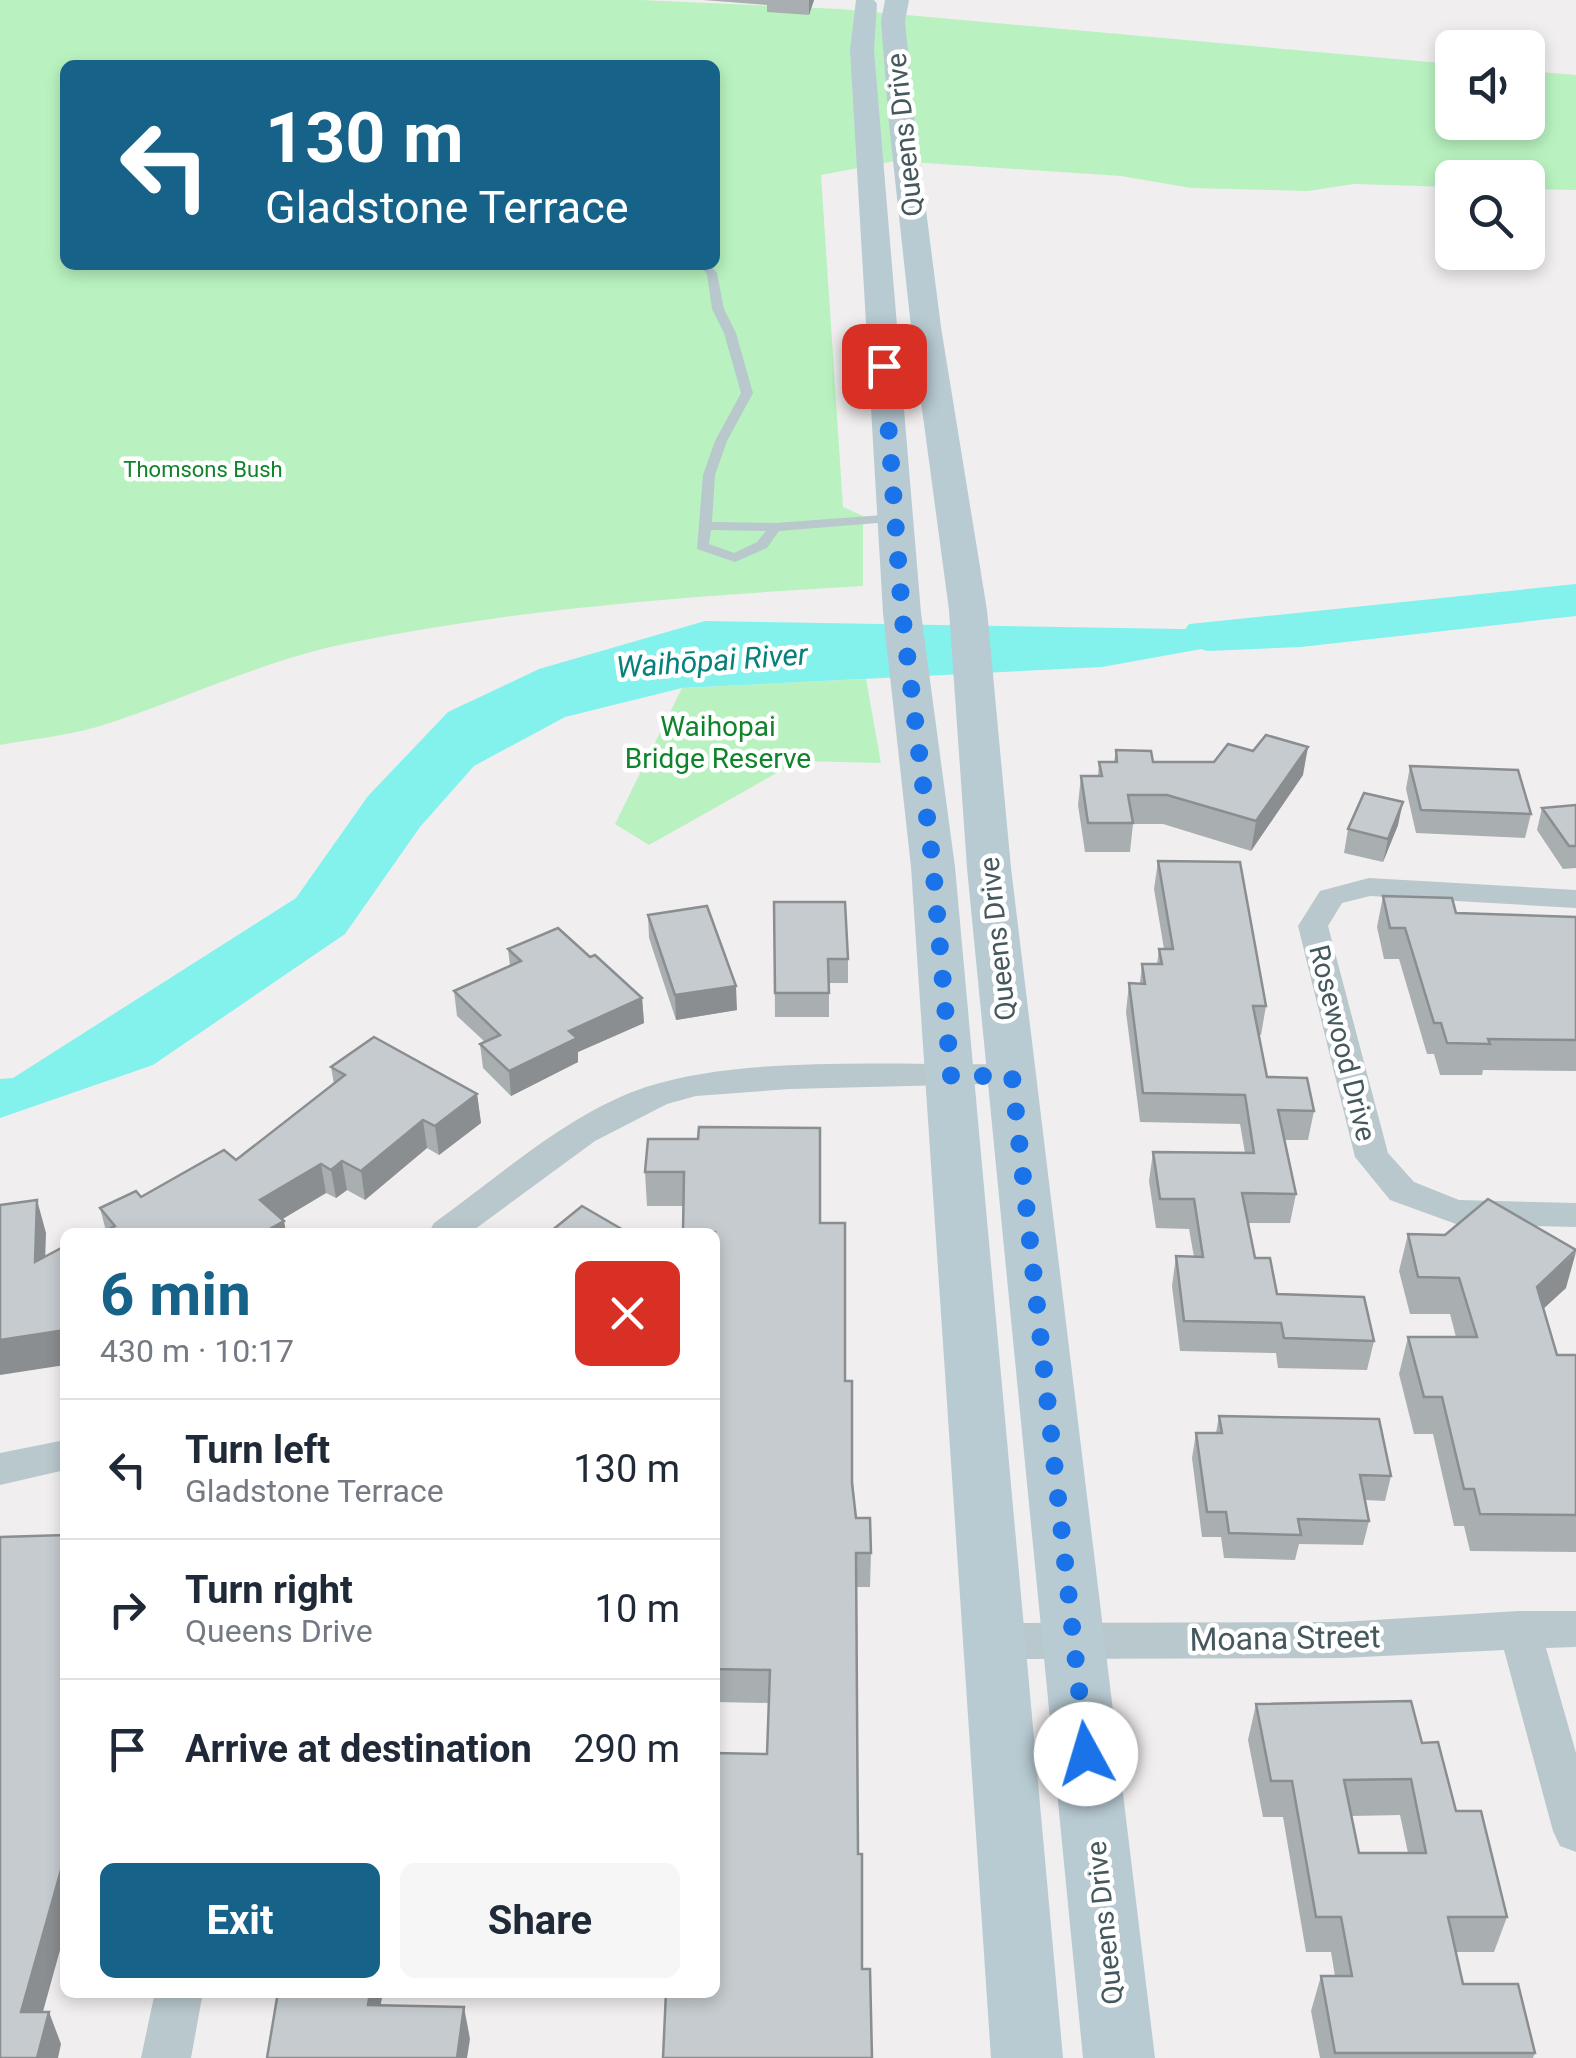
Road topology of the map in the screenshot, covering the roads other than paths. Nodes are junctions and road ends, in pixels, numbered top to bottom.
1 (866, 0) edge
2 (897, 0) edge
3 (709, 270) edge
4 (926, 327) junction
5 (881, 328) junction
6 (897, 518) junction
7 (705, 526) junction
8 (776, 527) junction
9 (1576, 899) edge
10 (951, 1076) junction
11 (1012, 1076) junction
12 (1576, 1214) edge
13 (453, 1228) edge
14 (60, 1456) edge
15 (0, 1469) edge
16 (1519, 1630) junction
17 (1576, 1630) edge
18 (1074, 1640) junction
19 (994, 1641) junction
20 (1576, 1830) edge
21 (178, 1998) edge
22 (166, 2058) edge
23 (1027, 2058) edge
24 (1119, 2058) edge

1 - 5 main road, Queens Drive
2 - 4 main road, Queens Drive
3 - 7 lane
4 - 5 main road
4 - 11 main road, Queens Drive
5 - 6 main road, Queens Drive
6 - 8 lane
6 - 10 main road, Queens Drive
7 - 8 lane
7 - 8 lane
9 - 12 street, Rosewood Drive
10 - 11 street
10 - 13 street
10 - 19 main road, Queens Drive
11 - 18 main road, Queens Drive
14 - 15 street
16 - 17 street, Moana Street
16 - 18 street, Moana Street
16 - 20 street
18 - 19 street, Moana Street
18 - 24 main road, Queens Drive
19 - 23 main road, Queens Drive
21 - 22 street

